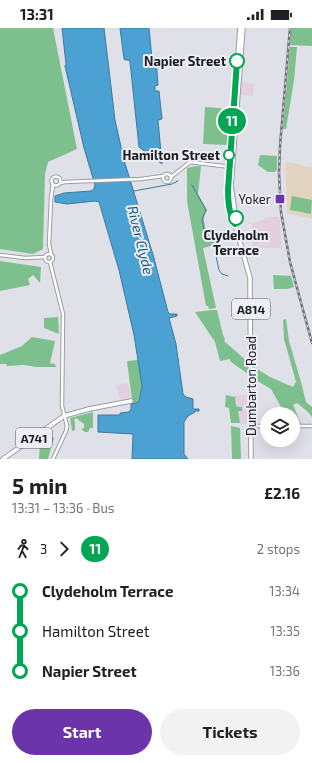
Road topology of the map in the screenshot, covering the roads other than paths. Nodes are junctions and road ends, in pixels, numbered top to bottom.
1 (240, 28) edge
2 (243, 28) edge
3 (240, 42) junction
4 (230, 167) junction
5 (170, 176) junction
6 (163, 178) junction
7 (59, 183) junction
8 (53, 184) junction
9 (53, 190) junction
10 (235, 224) junction
11 (49, 248) junction
12 (47, 254) junction
13 (51, 254) junction
14 (0, 255) edge
15 (45, 258) junction
16 (50, 262) junction
17 (131, 401) dead end
18 (64, 416) junction
19 (251, 426) junction
20 (260, 426) edge
21 (300, 426) edge
22 (312, 426) edge
23 (3, 459) edge
24 (53, 459) edge
25 (251, 459) edge

1 - 3 main road, A814
2 - 3 main road, A814
3 - 4 main road, A814
4 - 5 street
4 - 10 main road, A814
4 - 10 main road, Dumbarton Road / A814
5 - 6 street
5 - 6 street
6 - 7 street
7 - 8 street
7 - 8 street
7 - 9 street
8 - 9 street
9 - 11 street
10 - 19 main road, Dumbarton Road / A814
11 - 12 street
11 - 13 street
12 - 13 street
12 - 15 street
13 - 16 street
14 - 15 street
15 - 16 street
16 - 18 street
17 - 18 main road, A741
18 - 23 main road, A741
18 - 24 street
19 - 20 street
19 - 25 main road, Dumbarton Road / A814
21 - 22 street

